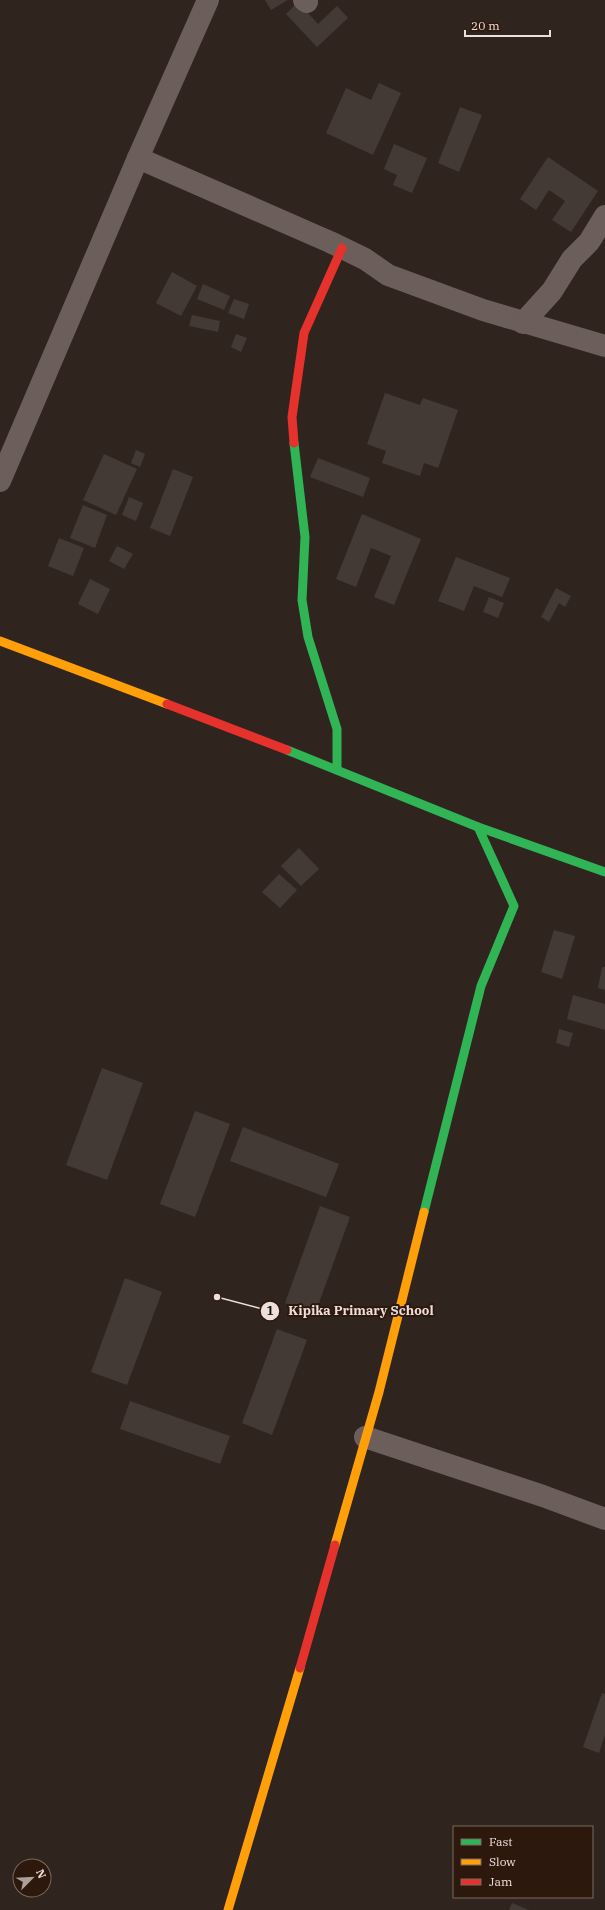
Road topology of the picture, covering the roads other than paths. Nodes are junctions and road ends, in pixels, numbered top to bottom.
1 (208, 0) edge
2 (138, 158) junction
3 (605, 216) edge
4 (342, 248) junction
5 (523, 323) junction
6 (605, 346) edge
7 (0, 481) edge
8 (0, 641) edge
9 (336, 769) junction
10 (478, 827) junction
11 (605, 872) edge
12 (365, 1437) junction
13 (605, 1519) edge
14 (228, 1910) edge

1 - 2 street
2 - 4 street
2 - 7 street
3 - 5 street
4 - 5 street
4 - 9 street
5 - 6 street
8 - 9 street
9 - 10 street
10 - 11 street
10 - 12 street
12 - 13 street
12 - 14 street

